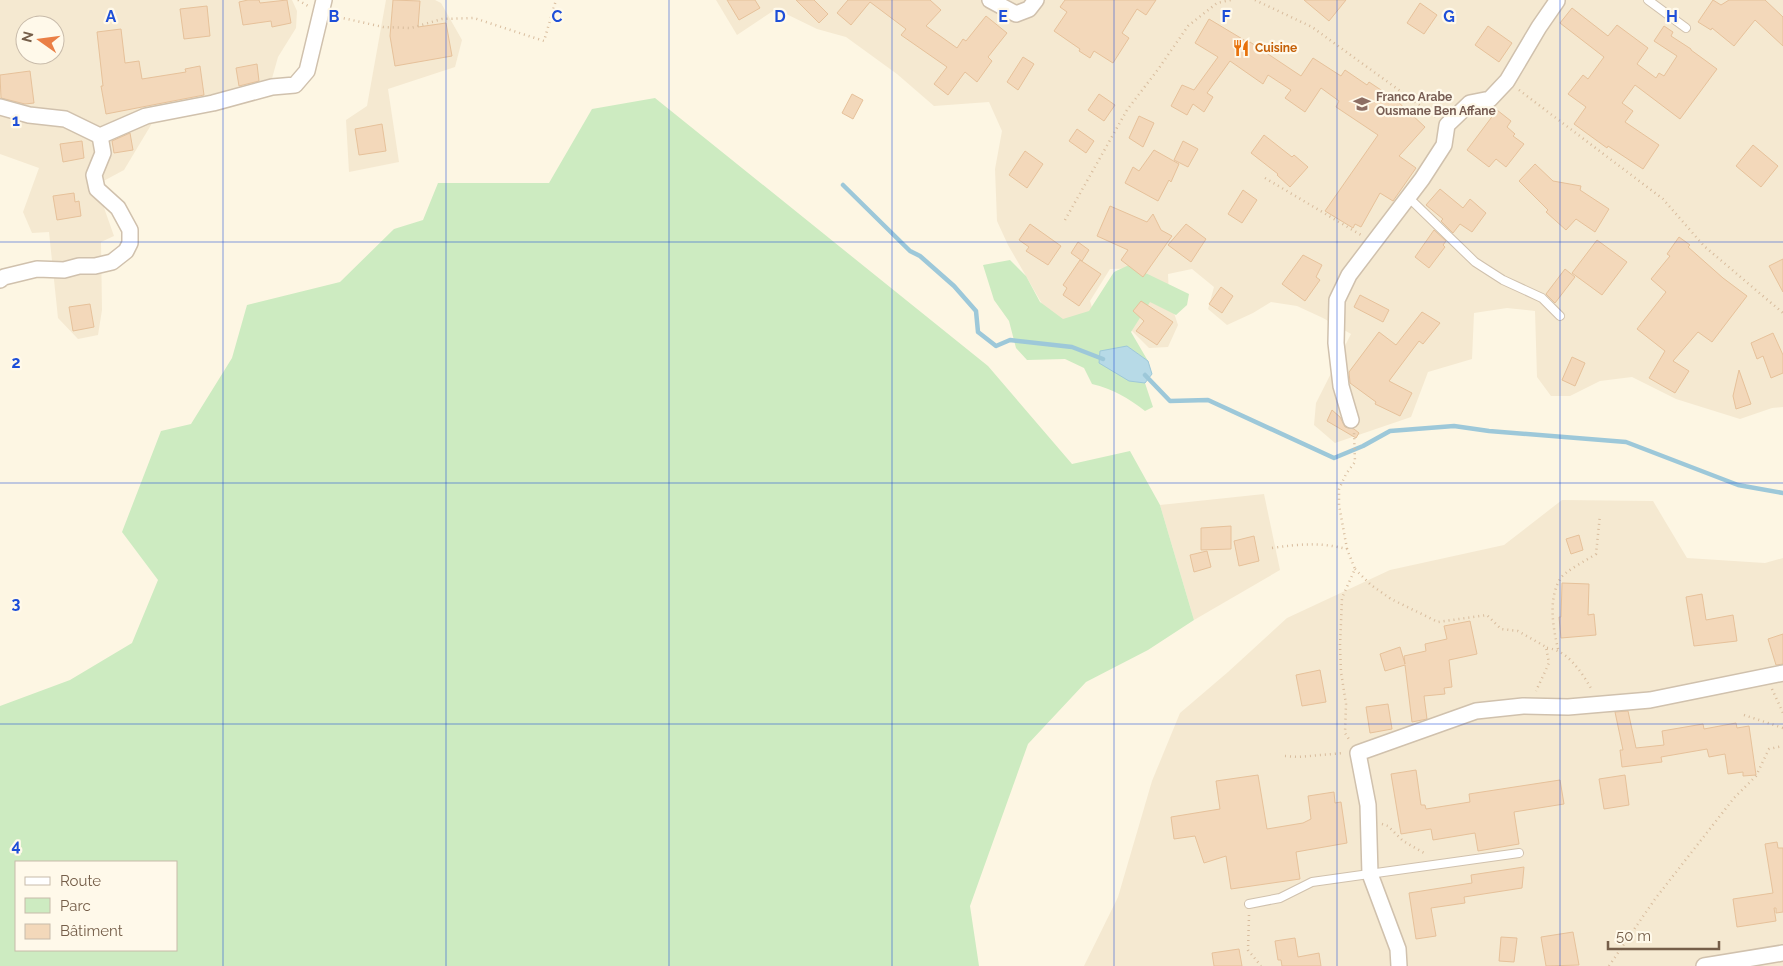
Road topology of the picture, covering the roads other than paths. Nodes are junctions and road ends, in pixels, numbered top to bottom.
1 (990, 0) edge
2 (1036, 0) edge
3 (1557, 0) edge
4 (1648, 0) edge
5 (323, 7) edge
6 (1686, 28) dead end
7 (0, 107) edge
8 (100, 136) junction
9 (1408, 197) junction
10 (0, 280) edge
11 (1560, 316) dead end
12 (1351, 420) road end
13 (1783, 673) edge
14 (1519, 853) dead end
15 (1370, 874) junction
16 (1249, 904) road end
17 (1783, 953) edge
18 (1399, 966) edge
19 (1704, 966) edge

1 - 2 street
3 - 9 street
4 - 6 lane
5 - 8 street
7 - 8 street
8 - 10 street
9 - 11 lane
9 - 12 street
13 - 15 street
14 - 15 lane
15 - 16 lane
15 - 18 street
17 - 19 street

